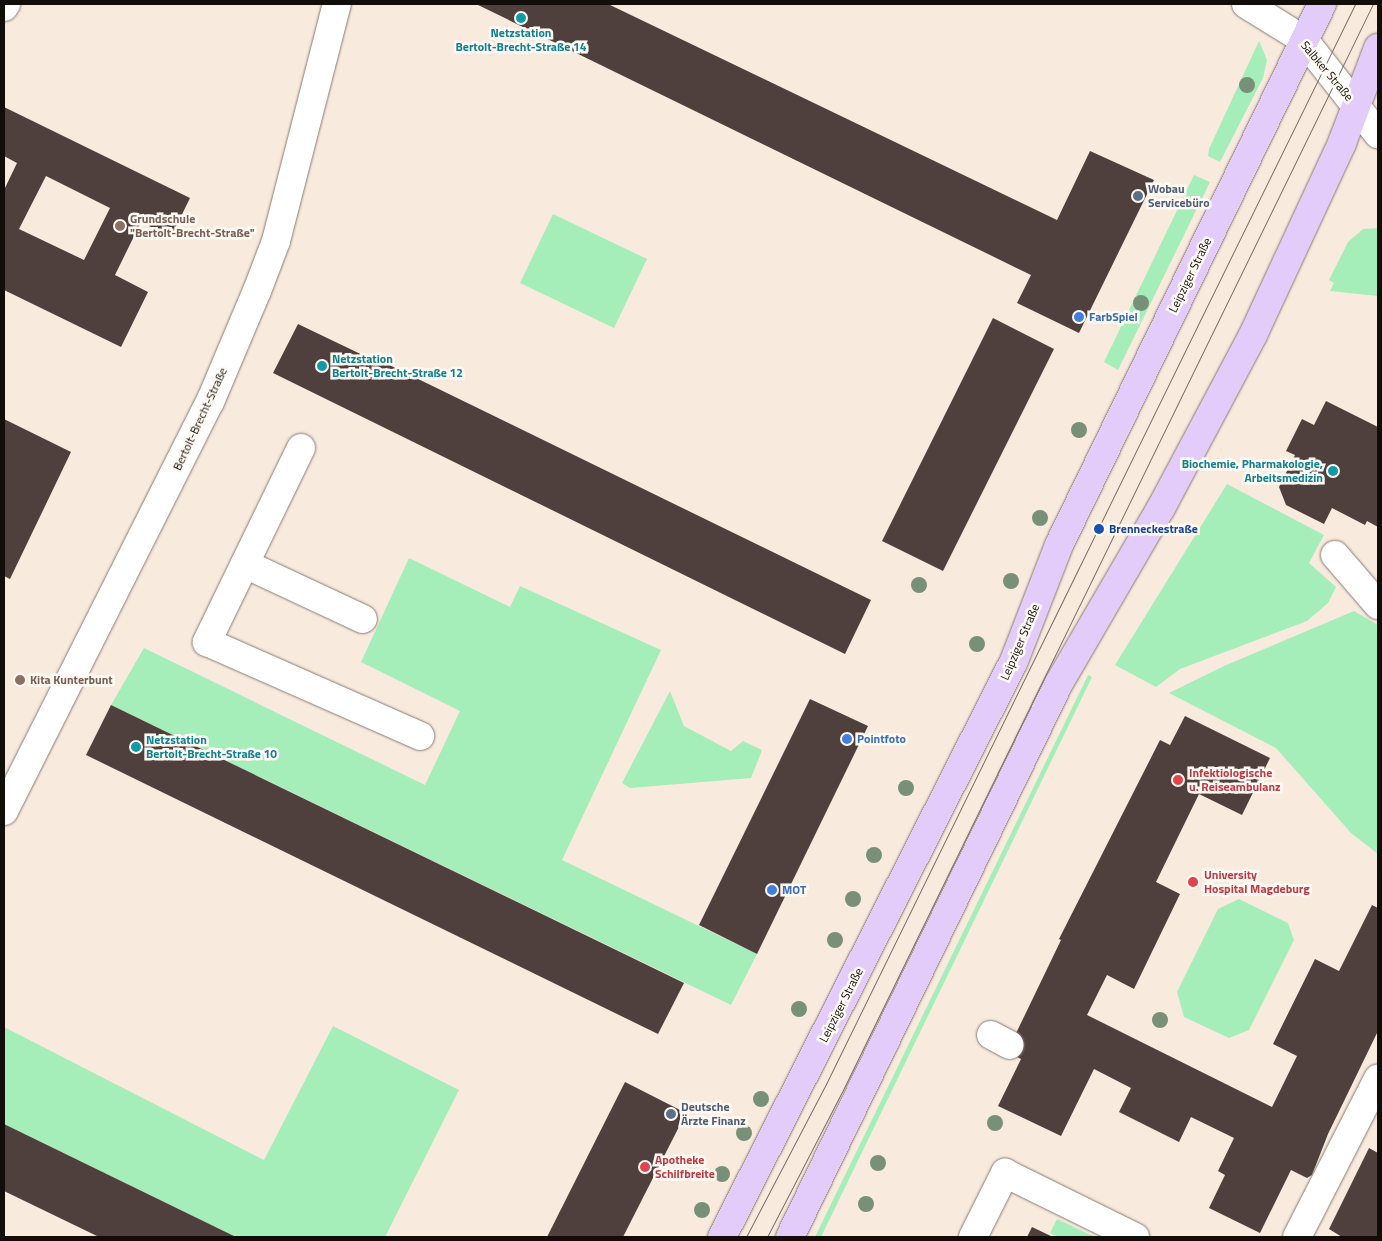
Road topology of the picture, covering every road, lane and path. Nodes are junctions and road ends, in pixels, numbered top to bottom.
1 (337, 4) edge
2 (1246, 4) edge
3 (1322, 4) edge
4 (1304, 40) junction
5 (1378, 48) edge
6 (1357, 106) junction
7 (1378, 134) edge
8 (301, 448) dead end
9 (1335, 555) dead end
10 (245, 564) junction
11 (1378, 605) edge
12 (363, 619) dead end
13 (420, 736) dead end
14 (4, 811) edge
15 (1376, 1088) edge
16 (722, 1237) edge
17 (790, 1237) edge
18 (973, 1237) edge
19 (1135, 1237) edge
20 (1296, 1237) edge

1 - 14 street, Bertolt-Brecht-Straße
2 - 4 street, Salbker Straße
3 - 4 main road, Leipziger Straße
4 - 6 street, Salbker Straße
4 - 16 main road, Leipziger Straße
5 - 6 main road
6 - 7 street
6 - 17 main road
8 - 10 street
9 - 11 street
10 - 12 street
10 - 13 street
15 - 20 street
18 - 19 street

